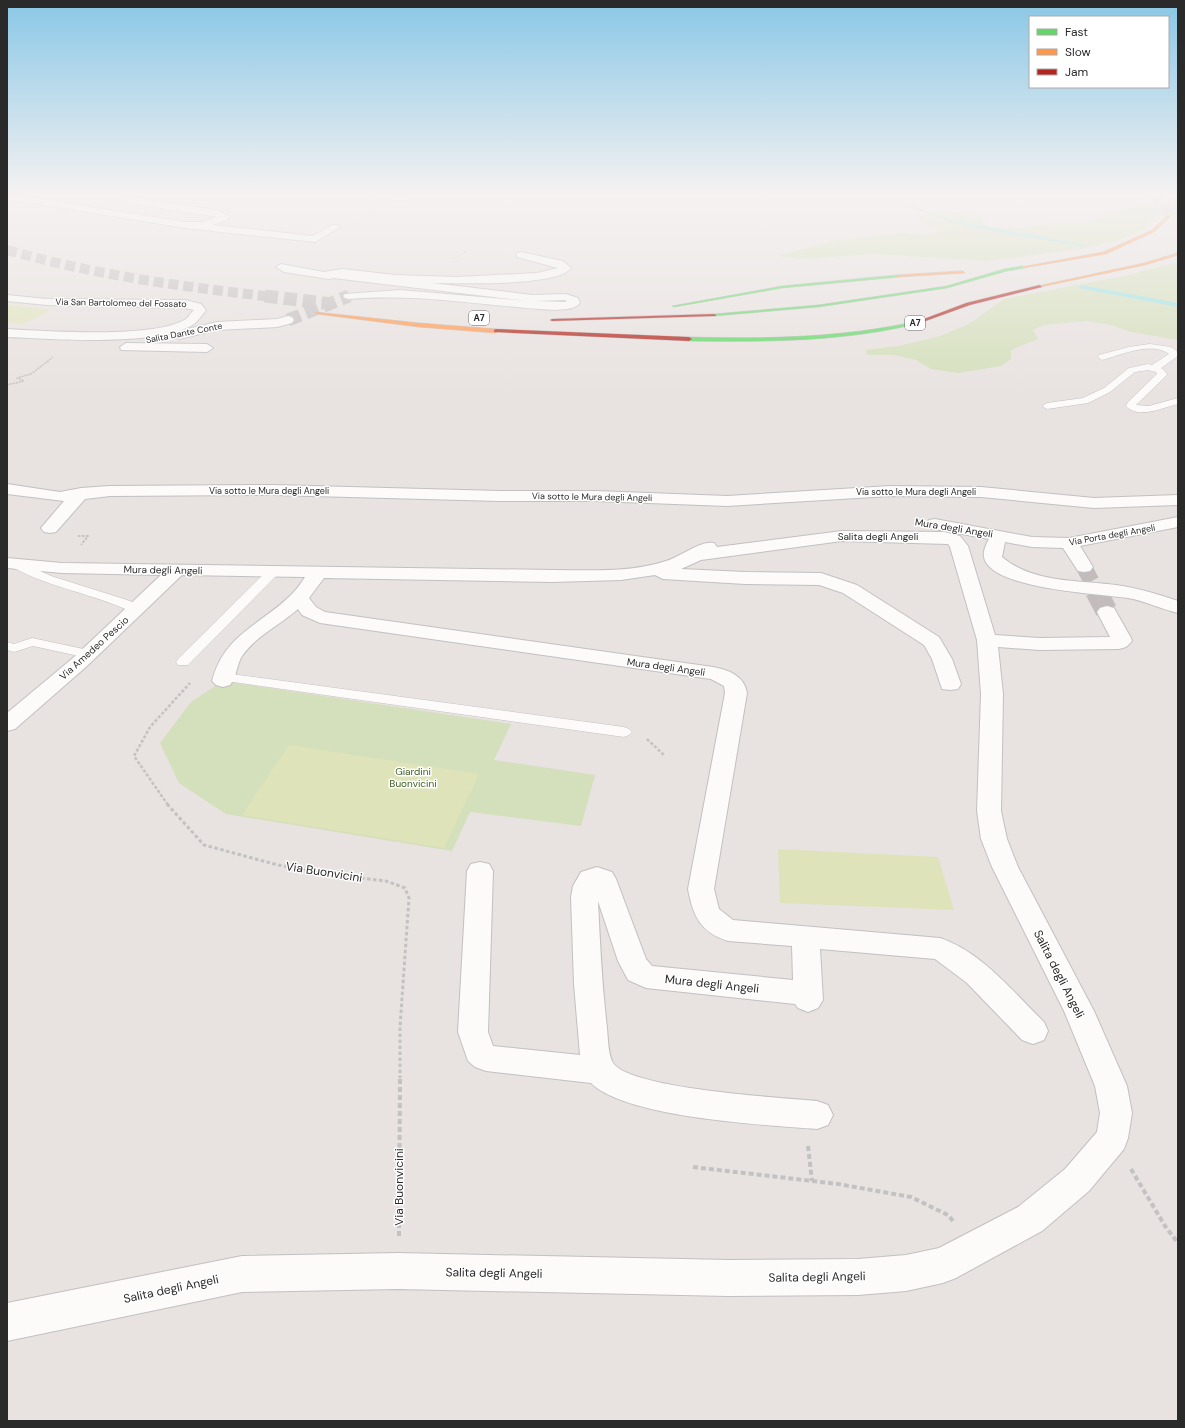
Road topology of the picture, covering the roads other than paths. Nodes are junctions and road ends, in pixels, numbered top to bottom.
1 (557, 263) edge
2 (1048, 263) edge
3 (1149, 263) edge
4 (281, 267) dead end
5 (1006, 270) junction
6 (329, 276) junction
7 (349, 296) tunnel mouth
8 (7, 298) edge
9 (317, 313) dead end
10 (626, 317) junction
11 (288, 320) tunnel mouth
12 (545, 320) dead end
13 (7, 333) edge
14 (7, 341) edge
15 (7, 345) edge
16 (207, 348) dead end
17 (1102, 357) dead end
18 (1154, 368) junction
19 (1178, 401) edge
20 (1047, 406) dead end
21 (7, 489) edge
22 (81, 493) junction
23 (1178, 500) edge
24 (1178, 522) edge
25 (50, 528) dead end
26 (999, 535) junction
27 (1069, 543) junction
28 (696, 555) junction
29 (13, 564) edge
30 (1084, 567) tunnel mouth
31 (177, 570) junction
32 (273, 572) junction
33 (639, 572) junction
34 (318, 573) junction
35 (299, 598) junction
36 (1178, 607) edge
37 (137, 609) junction
38 (1107, 612) tunnel mouth
39 (987, 640) junction
40 (7, 646) edge
41 (88, 654) junction
42 (183, 662) dead end
43 (226, 672) joint
44 (950, 684) dead end
45 (10, 718) edge
46 (624, 732) dead end
47 (480, 871) dead end
48 (806, 936) junction
49 (1033, 1031) dead end
50 (599, 1070) junction
51 (817, 1115) dead end
52 (7, 1322) edge

1 - 6 street
2 - 5 highway
3 - 9 highway, A7
4 - 6 street
5 - 10 highway
5 - 10 highway
6 - 7 street
8 - 13 street, Via San Bartolomeo del Fossato
10 - 12 highway
11 - 14 street, Salita Dante Conte
15 - 16 street
17 - 18 lane
18 - 19 lane
18 - 20 lane
21 - 22 street, Via sotto le Mura degli Angeli
22 - 23 street, Via sotto le Mura degli Angeli
22 - 25 street
24 - 27 street, Via Porta degli Angeli
26 - 27 street, Via Porta degli Angeli
26 - 28 street, Mura degli Angeli
26 - 36 street
27 - 30 street
28 - 33 street, Mura degli Angeli
28 - 39 street, Salita degli Angeli
29 - 31 street, Mura degli Angeli
29 - 37 lane
31 - 32 street, Mura degli Angeli
31 - 37 street, Via Amedeo Pescio
32 - 34 street, Mura degli Angeli
32 - 42 lane
33 - 34 street, Mura degli Angeli
33 - 44 street
34 - 35 street
35 - 43 street
35 - 48 street, Mura degli Angeli
37 - 41 street, Via Amedeo Pescio
38 - 39 street
39 - 52 street, Salita degli Angeli
40 - 41 lane
41 - 45 street, Via Amedeo Pescio
43 - 46 lane
47 - 50 street
48 - 49 street, Mura degli Angeli
48 - 50 street, Mura degli Angeli
50 - 51 street

